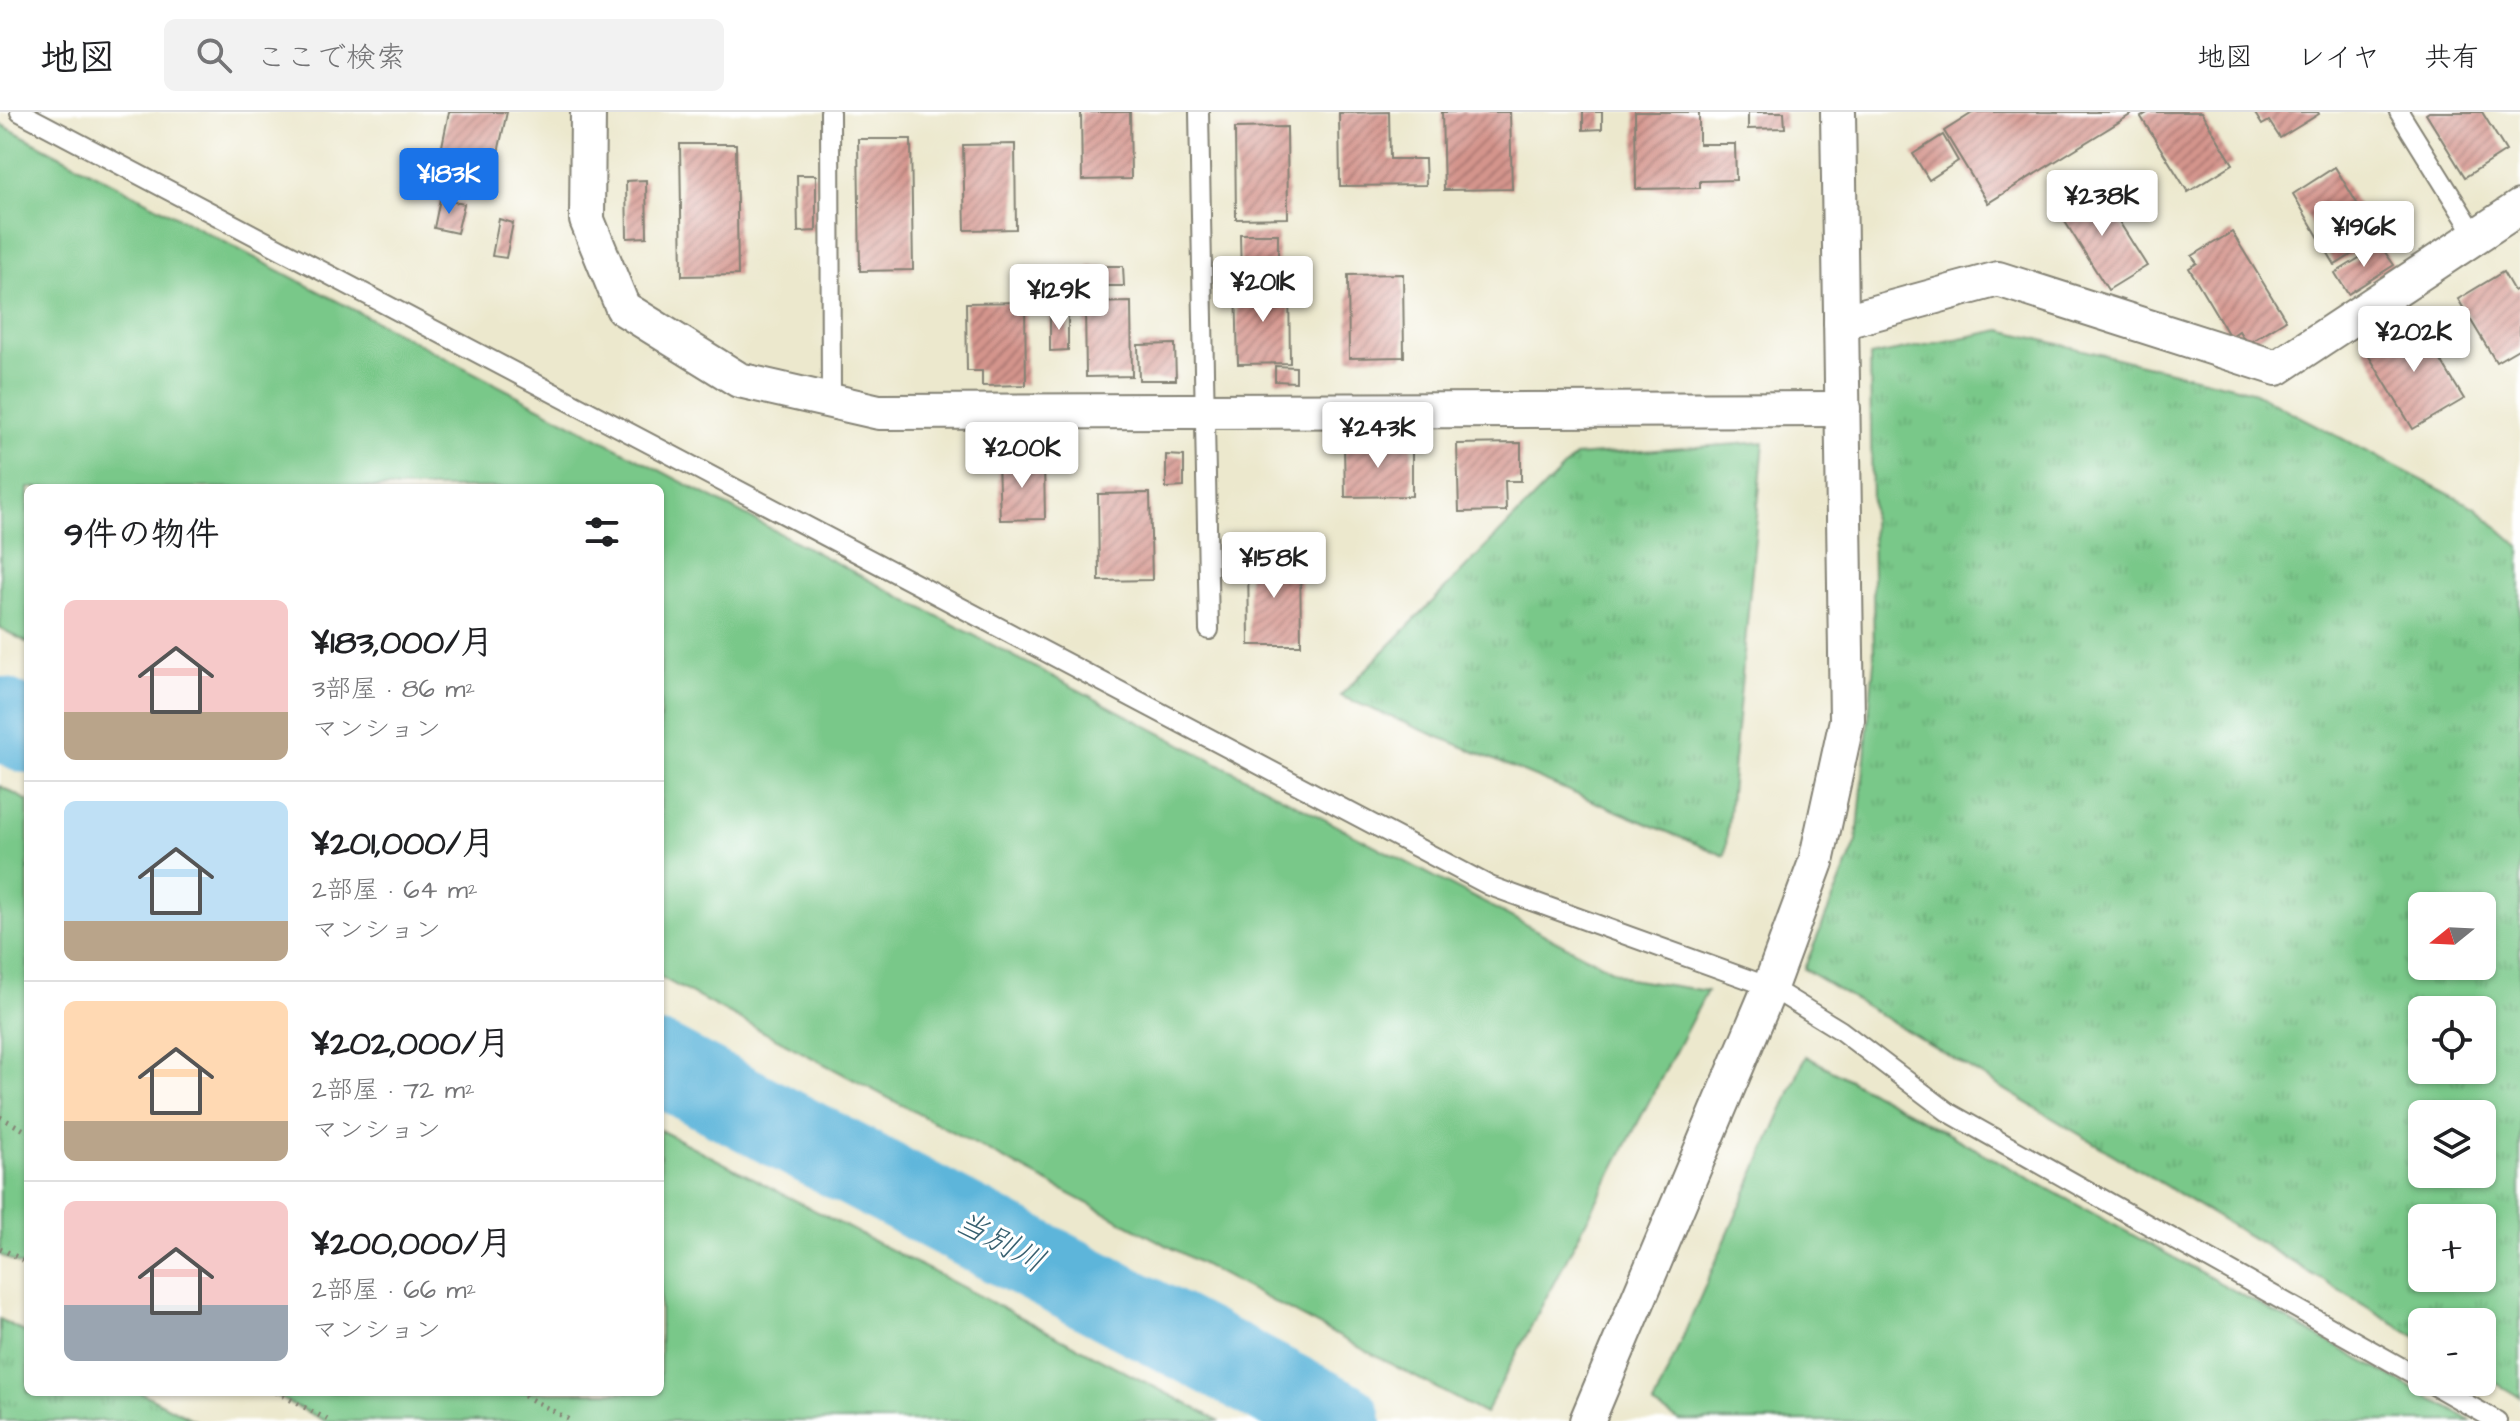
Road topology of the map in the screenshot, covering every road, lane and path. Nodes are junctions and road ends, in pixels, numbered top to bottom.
1 (20, 112) edge
2 (588, 112) edge
3 (830, 112) edge
4 (1199, 112) edge
5 (1838, 112) edge
6 (2399, 112) edge
7 (2520, 207) edge
8 (2476, 236) junction
9 (1841, 322) junction
10 (831, 401) junction
11 (1843, 409) junction
12 (1205, 411) junction
13 (1209, 630) dead end
14 (1770, 987) junction
15 (0, 1117) edge
16 (24, 1130) edge
17 (0, 1248) edge
18 (24, 1261) edge
19 (2408, 1371) edge
20 (283, 1396) edge
21 (525, 1396) edge
22 (2453, 1396) edge
23 (330, 1421) edge
24 (572, 1421) edge
25 (1587, 1421) edge
26 (2497, 1421) edge

1 - 14 lane
2 - 10 street
3 - 10 lane
4 - 12 lane
5 - 9 street
6 - 8 lane
7 - 8 street
8 - 9 street
9 - 11 street
10 - 12 street
11 - 12 street
11 - 14 street
12 - 13 lane
14 - 19 lane
14 - 25 street
15 - 16 path
17 - 18 path
20 - 23 path
21 - 24 path
22 - 26 lane

